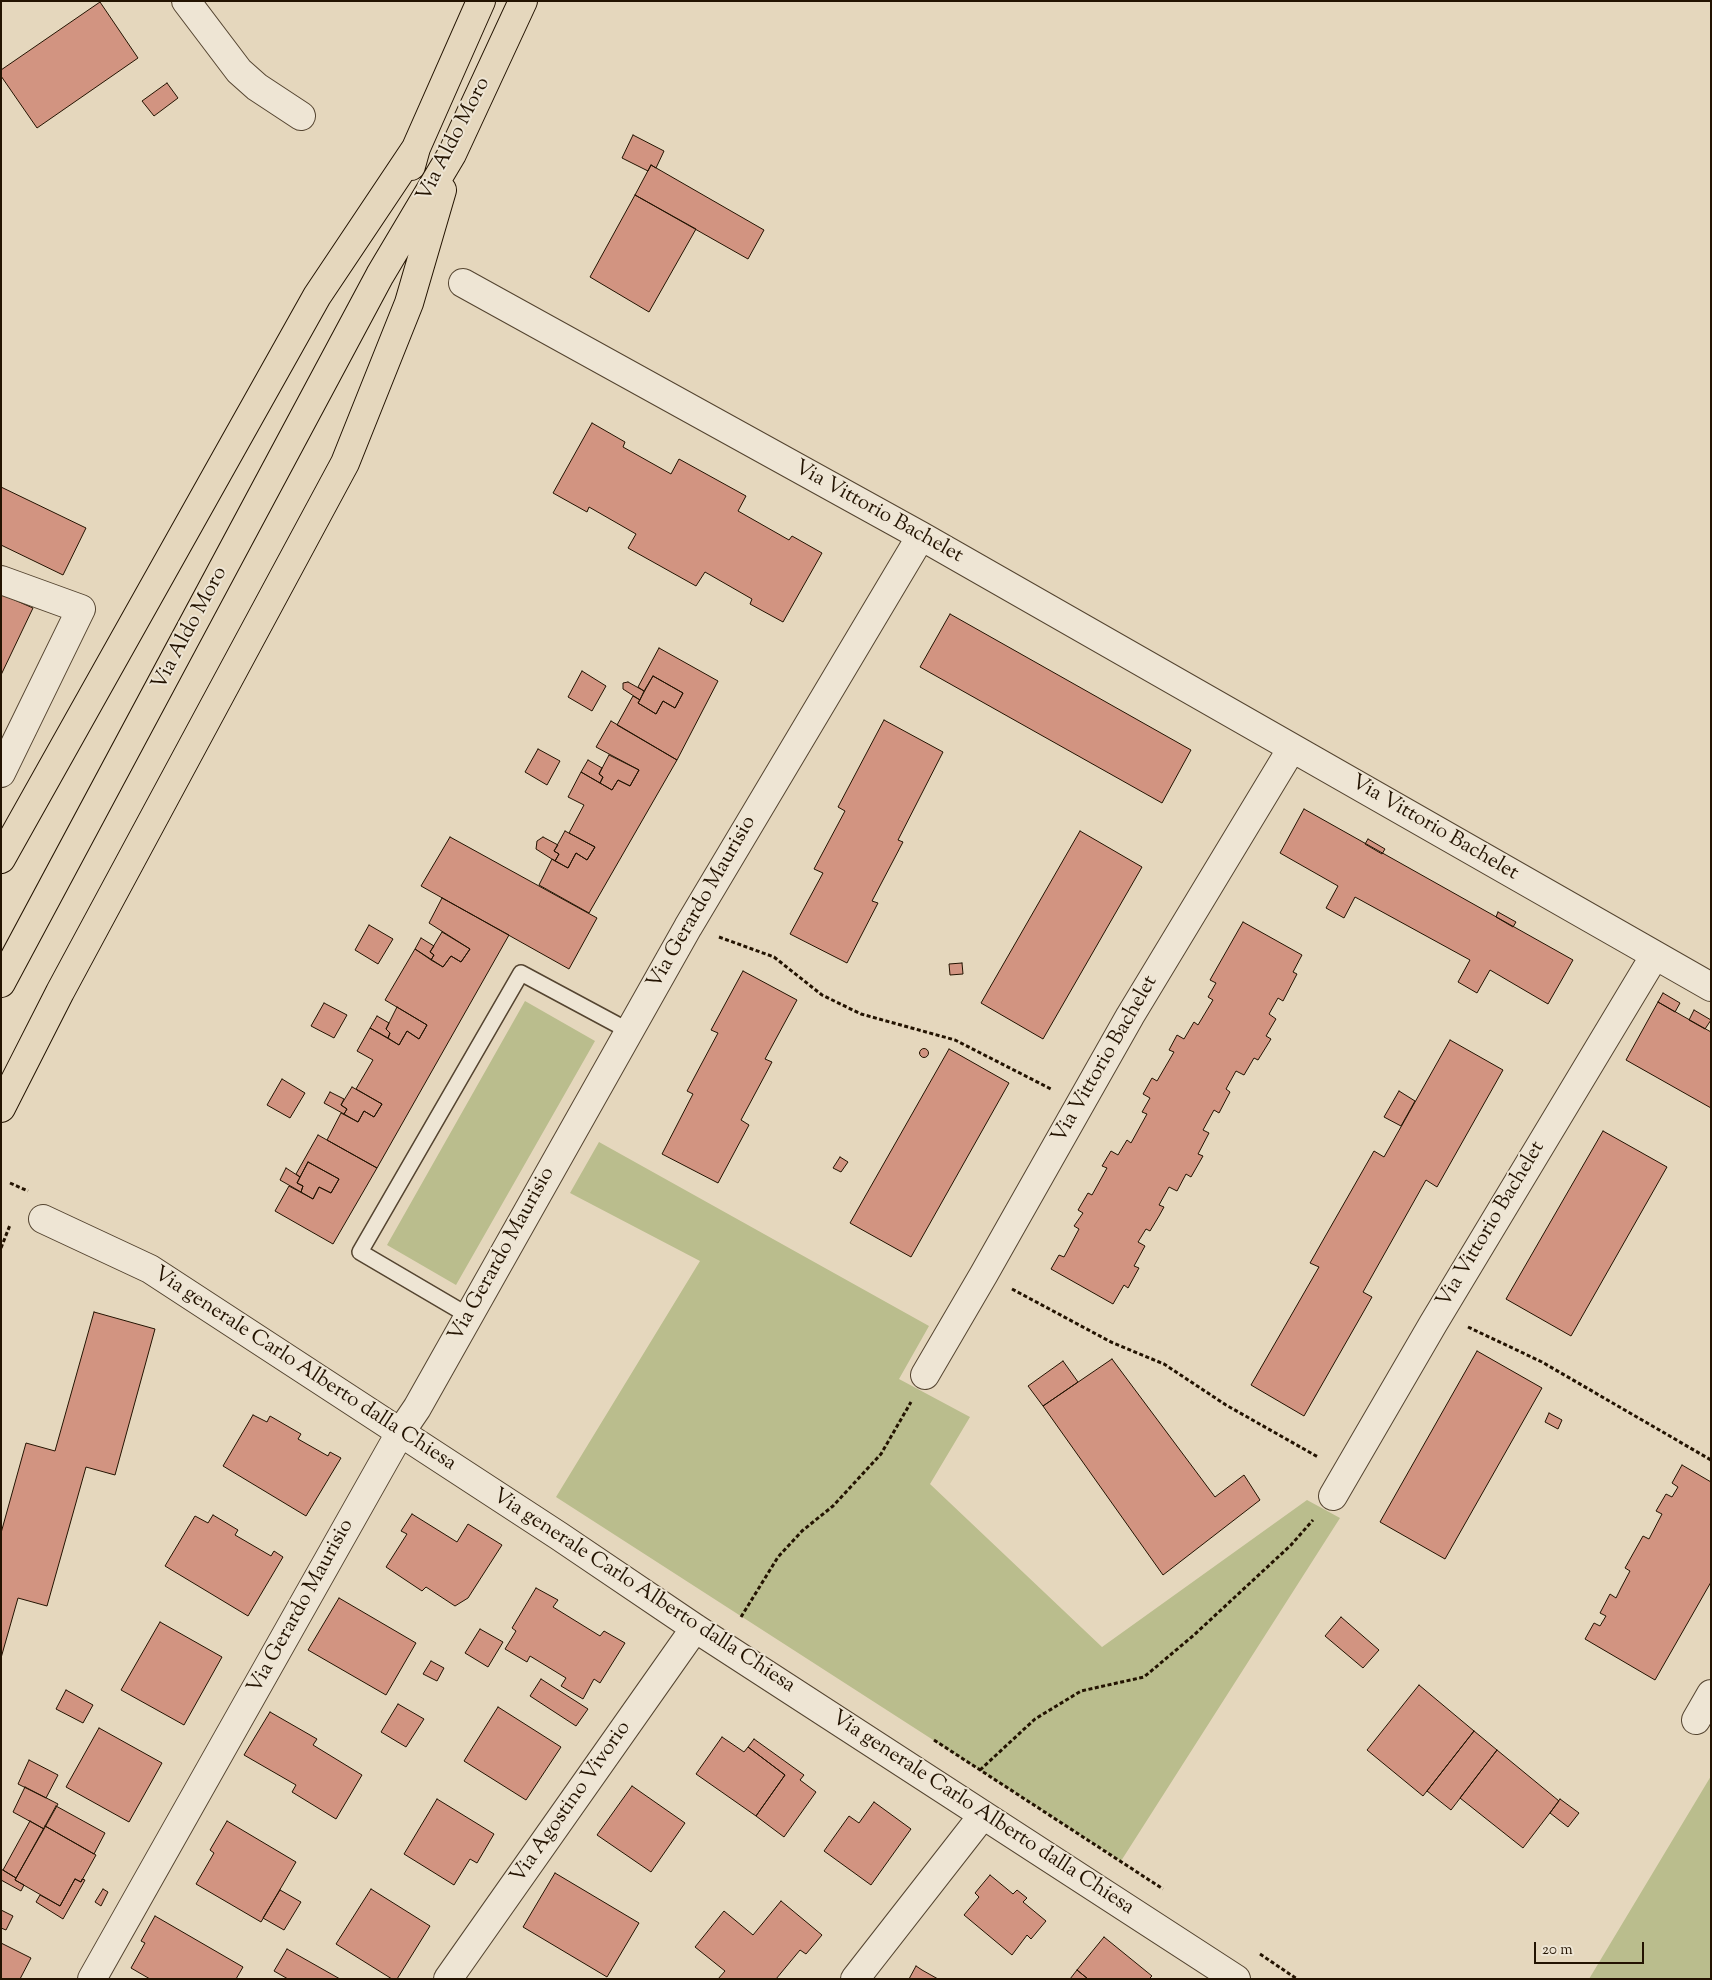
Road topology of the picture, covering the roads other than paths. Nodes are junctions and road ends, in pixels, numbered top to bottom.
1 (186, 1) edge
2 (481, 1) edge
3 (523, 1) edge
4 (301, 116) dead end
5 (416, 148) junction
6 (452, 154) junction
7 (380, 274) junction
8 (462, 283) dead end
9 (921, 536) junction
10 (1, 580) edge
11 (1292, 748) junction
12 (1, 773) edge
13 (1, 859) edge
14 (1655, 955) junction
15 (1, 983) edge
16 (1711, 988) edge
17 (629, 1031) junction
18 (1, 1108) edge
19 (43, 1219) dead end
20 (469, 1316) junction
21 (925, 1375) road end
22 (400, 1433) junction
23 (1333, 1496) road end
24 (695, 1628) junction
25 (1711, 1694) edge
26 (1696, 1720) dead end
27 (983, 1815) junction
28 (1235, 1978) edge
29 (92, 1979) edge
30 (448, 1979) edge
31 (855, 1979) edge

1 - 4 street
2 - 5 main road, Via Aldo Moro
3 - 6 main road, Via Aldo Moro
5 - 7 main road, Via Aldo Moro
5 - 13 main road
6 - 7 main road, Via Aldo Moro
6 - 18 main road
7 - 15 main road, Via Aldo Moro
8 - 9 street, Via Vittorio Bachelet
9 - 11 street, Via Vittorio Bachelet
9 - 17 street, Via Gerardo Maurisio
10 - 12 street
11 - 14 street, Via Vittorio Bachelet
11 - 21 street, Via Vittorio Bachelet
14 - 16 street, Via Vittorio Bachelet
14 - 23 street, Via Vittorio Bachelet
17 - 20 street, Via Gerardo Maurisio
17 - 20 lane
19 - 22 street, Via generale Carlo Alberto dalla Chiesa
20 - 22 street, Via Gerardo Maurisio
22 - 24 street, Via generale Carlo Alberto dalla Chiesa
22 - 29 street, Via Gerardo Maurisio
24 - 27 street, Via generale Carlo Alberto dalla Chiesa
24 - 30 street, Via Agostino Vivorio
25 - 26 street
27 - 28 street, Via generale Carlo Alberto dalla Chiesa
27 - 31 street

